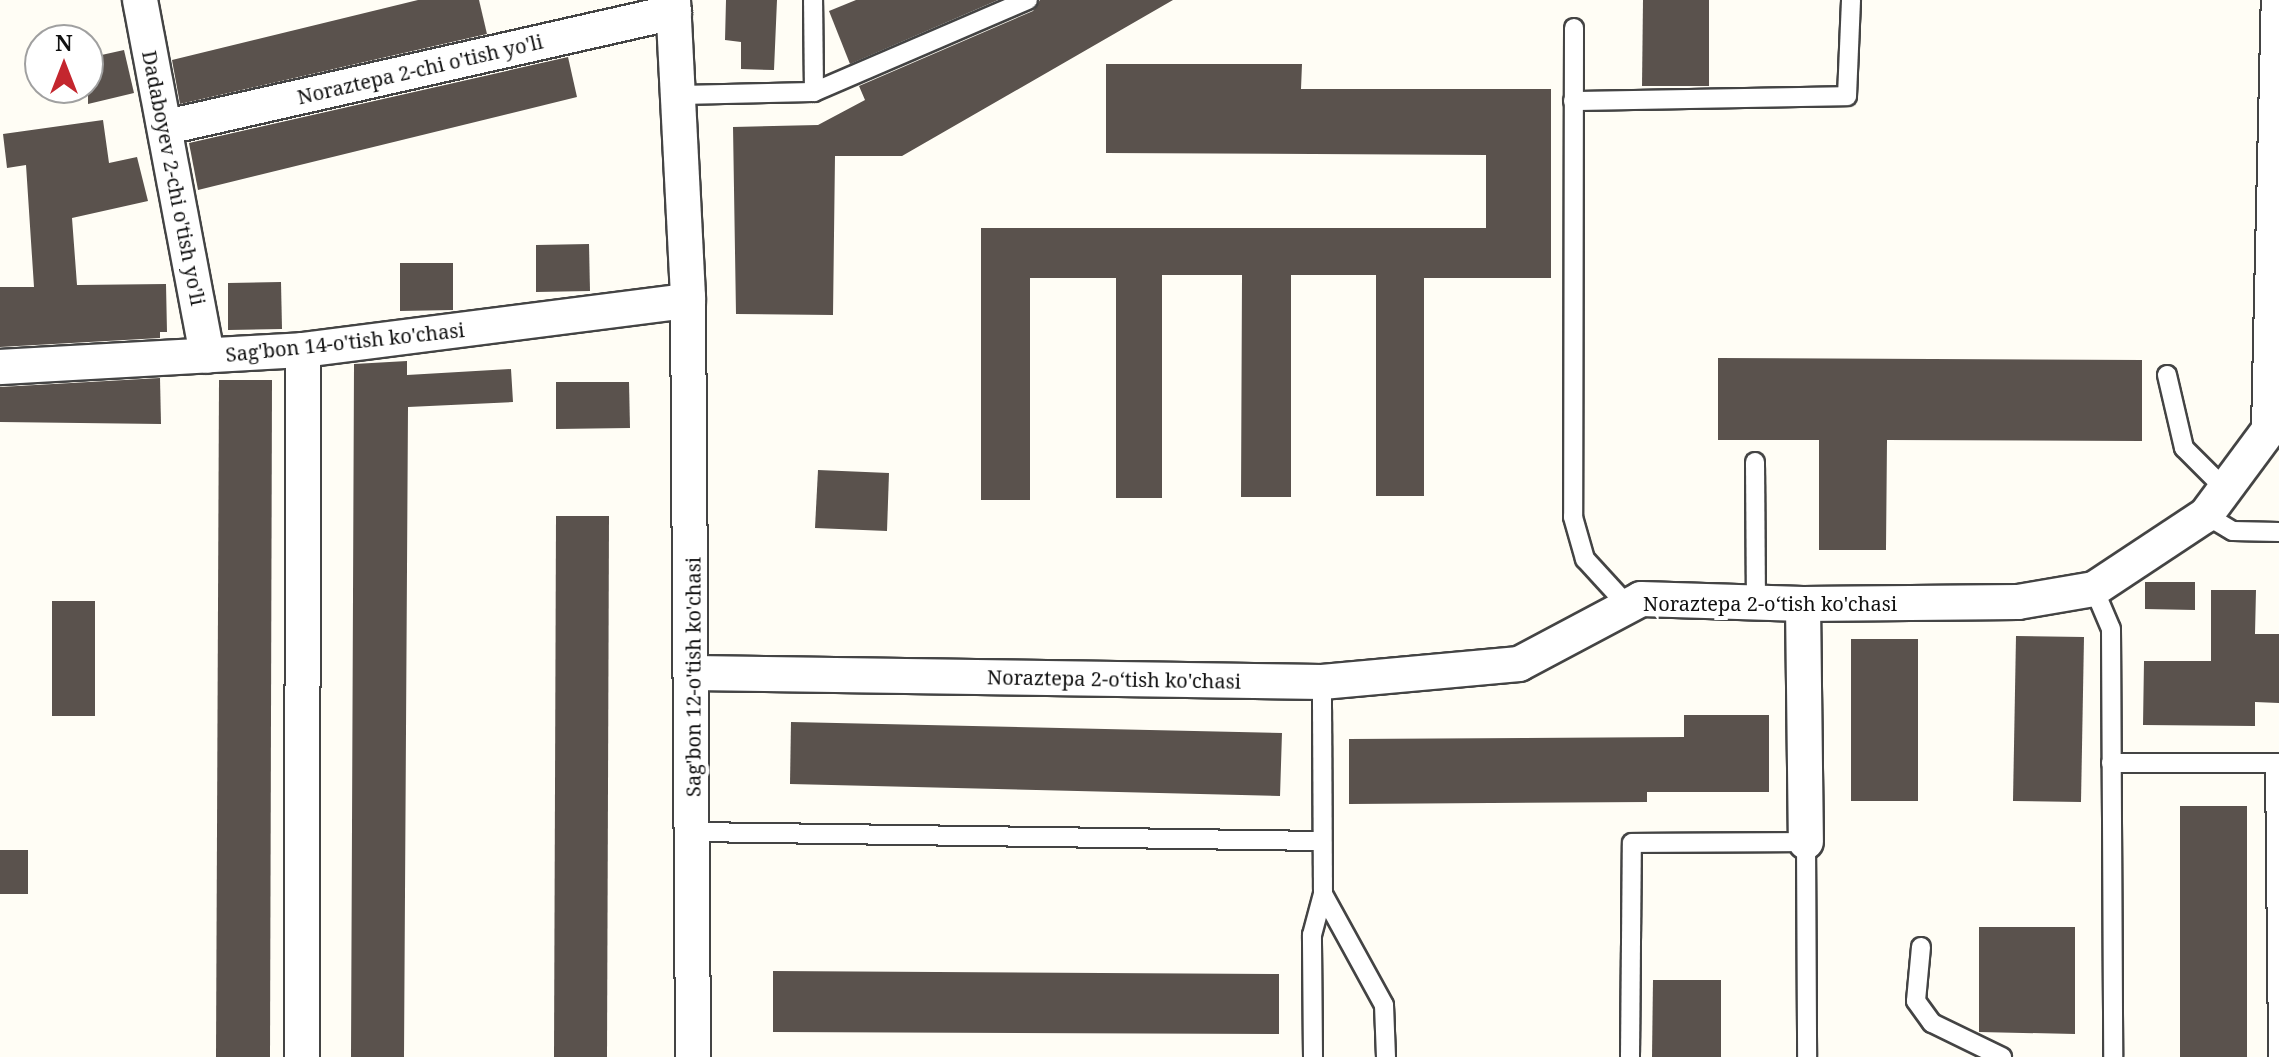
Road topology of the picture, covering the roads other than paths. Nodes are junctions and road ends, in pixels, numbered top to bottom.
1 (140, 0) edge
2 (813, 0) edge
3 (1028, 0) edge
4 (1851, 0) edge
5 (2279, 0) edge
6 (673, 6) edge
7 (1574, 28) dead end
8 (814, 92) junction
9 (679, 95) junction
10 (1573, 101) junction
11 (167, 127) junction
12 (688, 299) junction
13 (303, 350) junction
14 (207, 356) junction
15 (0, 367) edge
16 (2167, 375) dead end
17 (1755, 462) dead end
18 (2216, 502) junction
19 (2279, 532) edge
20 (2094, 589) junction
21 (1756, 603) junction
22 (1803, 604) junction
23 (1628, 606) junction
24 (694, 673) junction
25 (1322, 682) junction
26 (2111, 763) junction
27 (2277, 763) edge
28 (693, 832) junction
29 (1320, 841) junction
30 (1806, 842) junction
31 (1323, 894) junction
32 (1921, 947) dead end
33 (302, 1057) edge
34 (693, 1057) edge
35 (1313, 1057) edge
36 (1386, 1057) edge
37 (1630, 1057) edge
38 (1807, 1057) edge
39 (2002, 1057) edge
40 (2113, 1057) edge
41 (2278, 1057) edge

1 - 11 street, Dadaboyev 2-chi o'tish yo'li
2 - 8 lane
3 - 8 lane
4 - 10 lane
5 - 18 street, Noraztepa 2-oʻtish ko'chasi
6 - 9 street
6 - 11 street, Noraztepa 2-chi o'tish yo'li
7 - 10 lane
8 - 9 lane
9 - 12 street
10 - 23 lane
11 - 14 street, Dadaboyev 2-chi o'tish yo'li
12 - 13 street, Sag'bon 14-o'tish ko'chasi
12 - 24 street, Sag'bon 12-o'tish ko'chasi
13 - 14 street, Sag'bon 14-o'tish ko'chasi
13 - 33 street
14 - 15 street, Sag'bon 14-o'tish ko'chasi
16 - 18 lane
17 - 21 lane
18 - 19 lane
18 - 20 street, Noraztepa 2-oʻtish ko'chasi
20 - 22 street, Noraztepa 2-oʻtish ko'chasi
20 - 26 lane
21 - 22 street, Noraztepa 2-oʻtish ko'chasi
21 - 23 street, Noraztepa 2-oʻtish ko'chasi
22 - 30 street
23 - 25 street, Noraztepa 2-oʻtish ko'chasi
24 - 25 street, Noraztepa 2-oʻtish ko'chasi
24 - 28 street, Sag'bon 12-o'tish ko'chasi
25 - 29 lane
26 - 27 lane
26 - 40 lane
27 - 41 lane
28 - 29 lane
28 - 34 street, Sag'bon 12-o'tish ko'chasi
29 - 31 lane
30 - 37 lane
30 - 38 lane
31 - 35 lane
31 - 36 lane
32 - 39 lane

